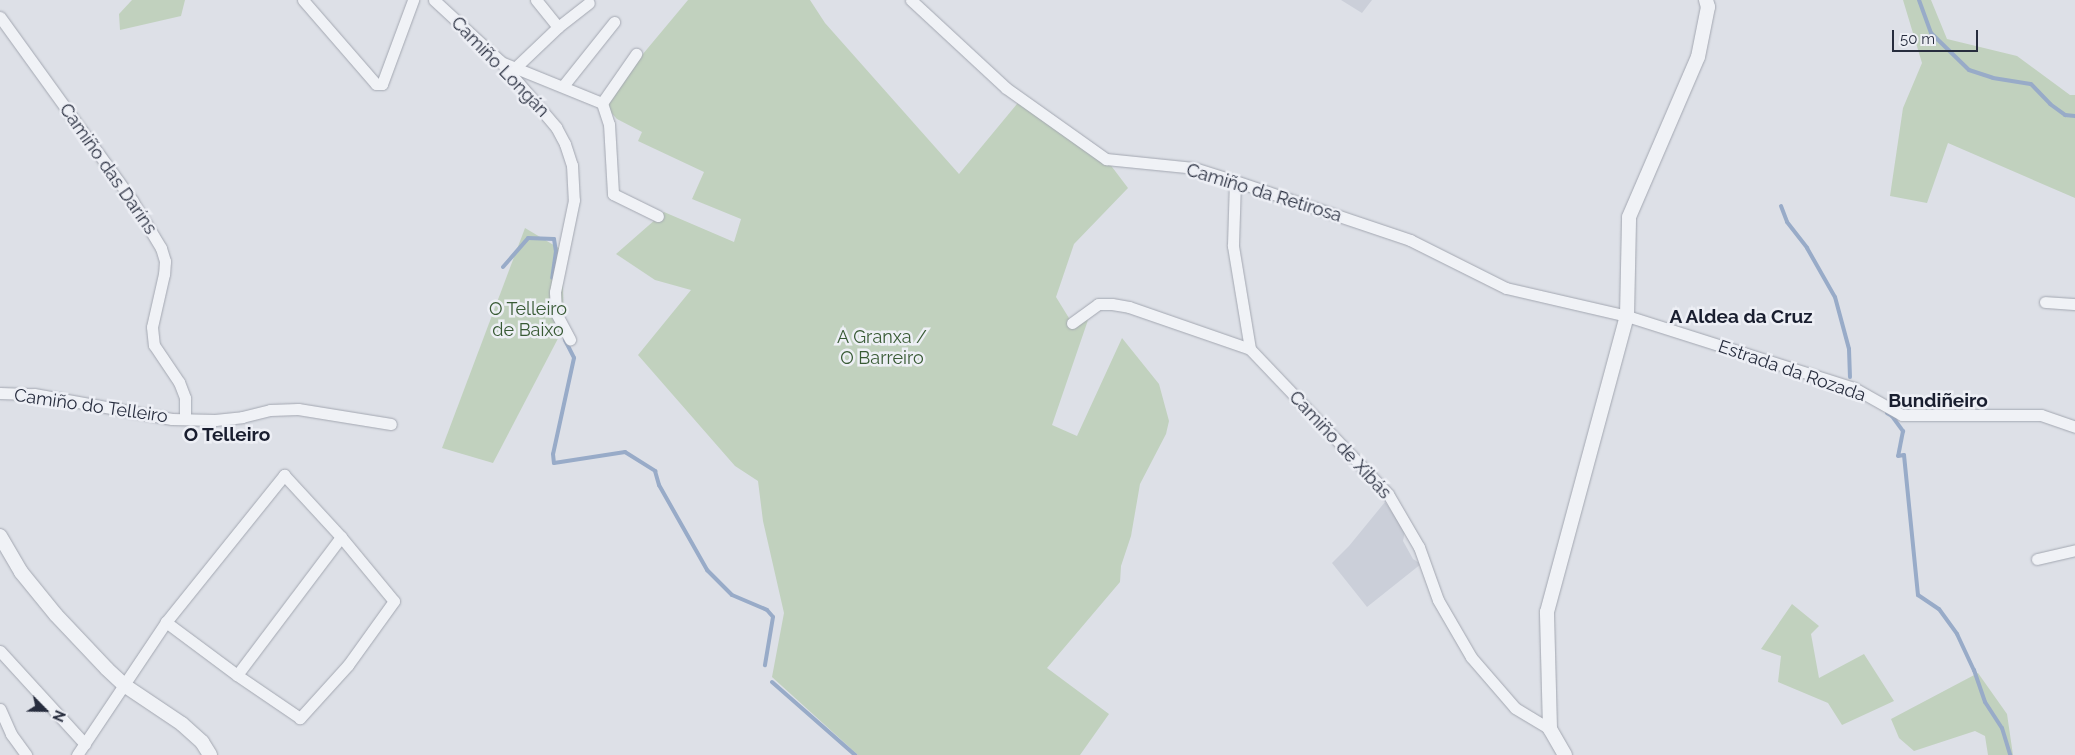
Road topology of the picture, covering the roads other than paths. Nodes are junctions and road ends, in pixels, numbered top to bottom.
1 (303, 0) edge
2 (413, 0) edge
3 (434, 0) edge
4 (536, 0) edge
5 (911, 0) edge
6 (1706, 0) edge
7 (589, 3) dead end
8 (0, 17) edge
9 (614, 22) dead end
10 (558, 27) junction
11 (636, 54) dead end
12 (500, 61) junction
13 (516, 67) junction
14 (563, 86) junction
15 (602, 102) junction
16 (1235, 181) junction
17 (658, 216) dead end
18 (2045, 302) dead end
19 (2075, 304) edge
20 (1627, 316) junction
21 (1072, 323) dead end
22 (570, 339) dead end
23 (1250, 349) junction
24 (0, 393) edge
25 (185, 419) junction
26 (390, 424) dead end
27 (2075, 427) edge
28 (341, 537) junction
29 (2, 542) edge
30 (2075, 550) edge
31 (2037, 559) dead end
32 (166, 622) junction
33 (2, 658) edge
34 (236, 675) junction
35 (124, 685) junction
36 (0, 709) edge
37 (1550, 730) junction
38 (84, 744) junction
39 (26, 755) edge
40 (77, 755) edge
41 (210, 755) edge
42 (1565, 755) edge

1 - 2 street
3 - 12 street, Camiño Longán
4 - 10 street
5 - 16 street, Camiño da Retirosa
6 - 20 street
7 - 10 street
8 - 25 street, Camiño das Daríns
9 - 14 street
10 - 13 street
11 - 15 street
12 - 13 street
12 - 22 street, Camiño Longán
13 - 14 street
14 - 15 street
15 - 17 street
16 - 20 street, Camiño da Retirosa
16 - 23 street
18 - 19 street
20 - 27 street, Estrada da Rozada
20 - 37 street
21 - 23 street
23 - 37 street, Camiño de Xibás
24 - 25 street, Camiño do Telleiro
25 - 26 street, Camiño do Telleiro
28 - 32 street
28 - 34 street
28 - 34 street
29 - 35 street
30 - 31 street
32 - 34 street
32 - 35 street
33 - 38 street
35 - 38 street
35 - 41 street
36 - 39 street
37 - 42 street
38 - 40 street

